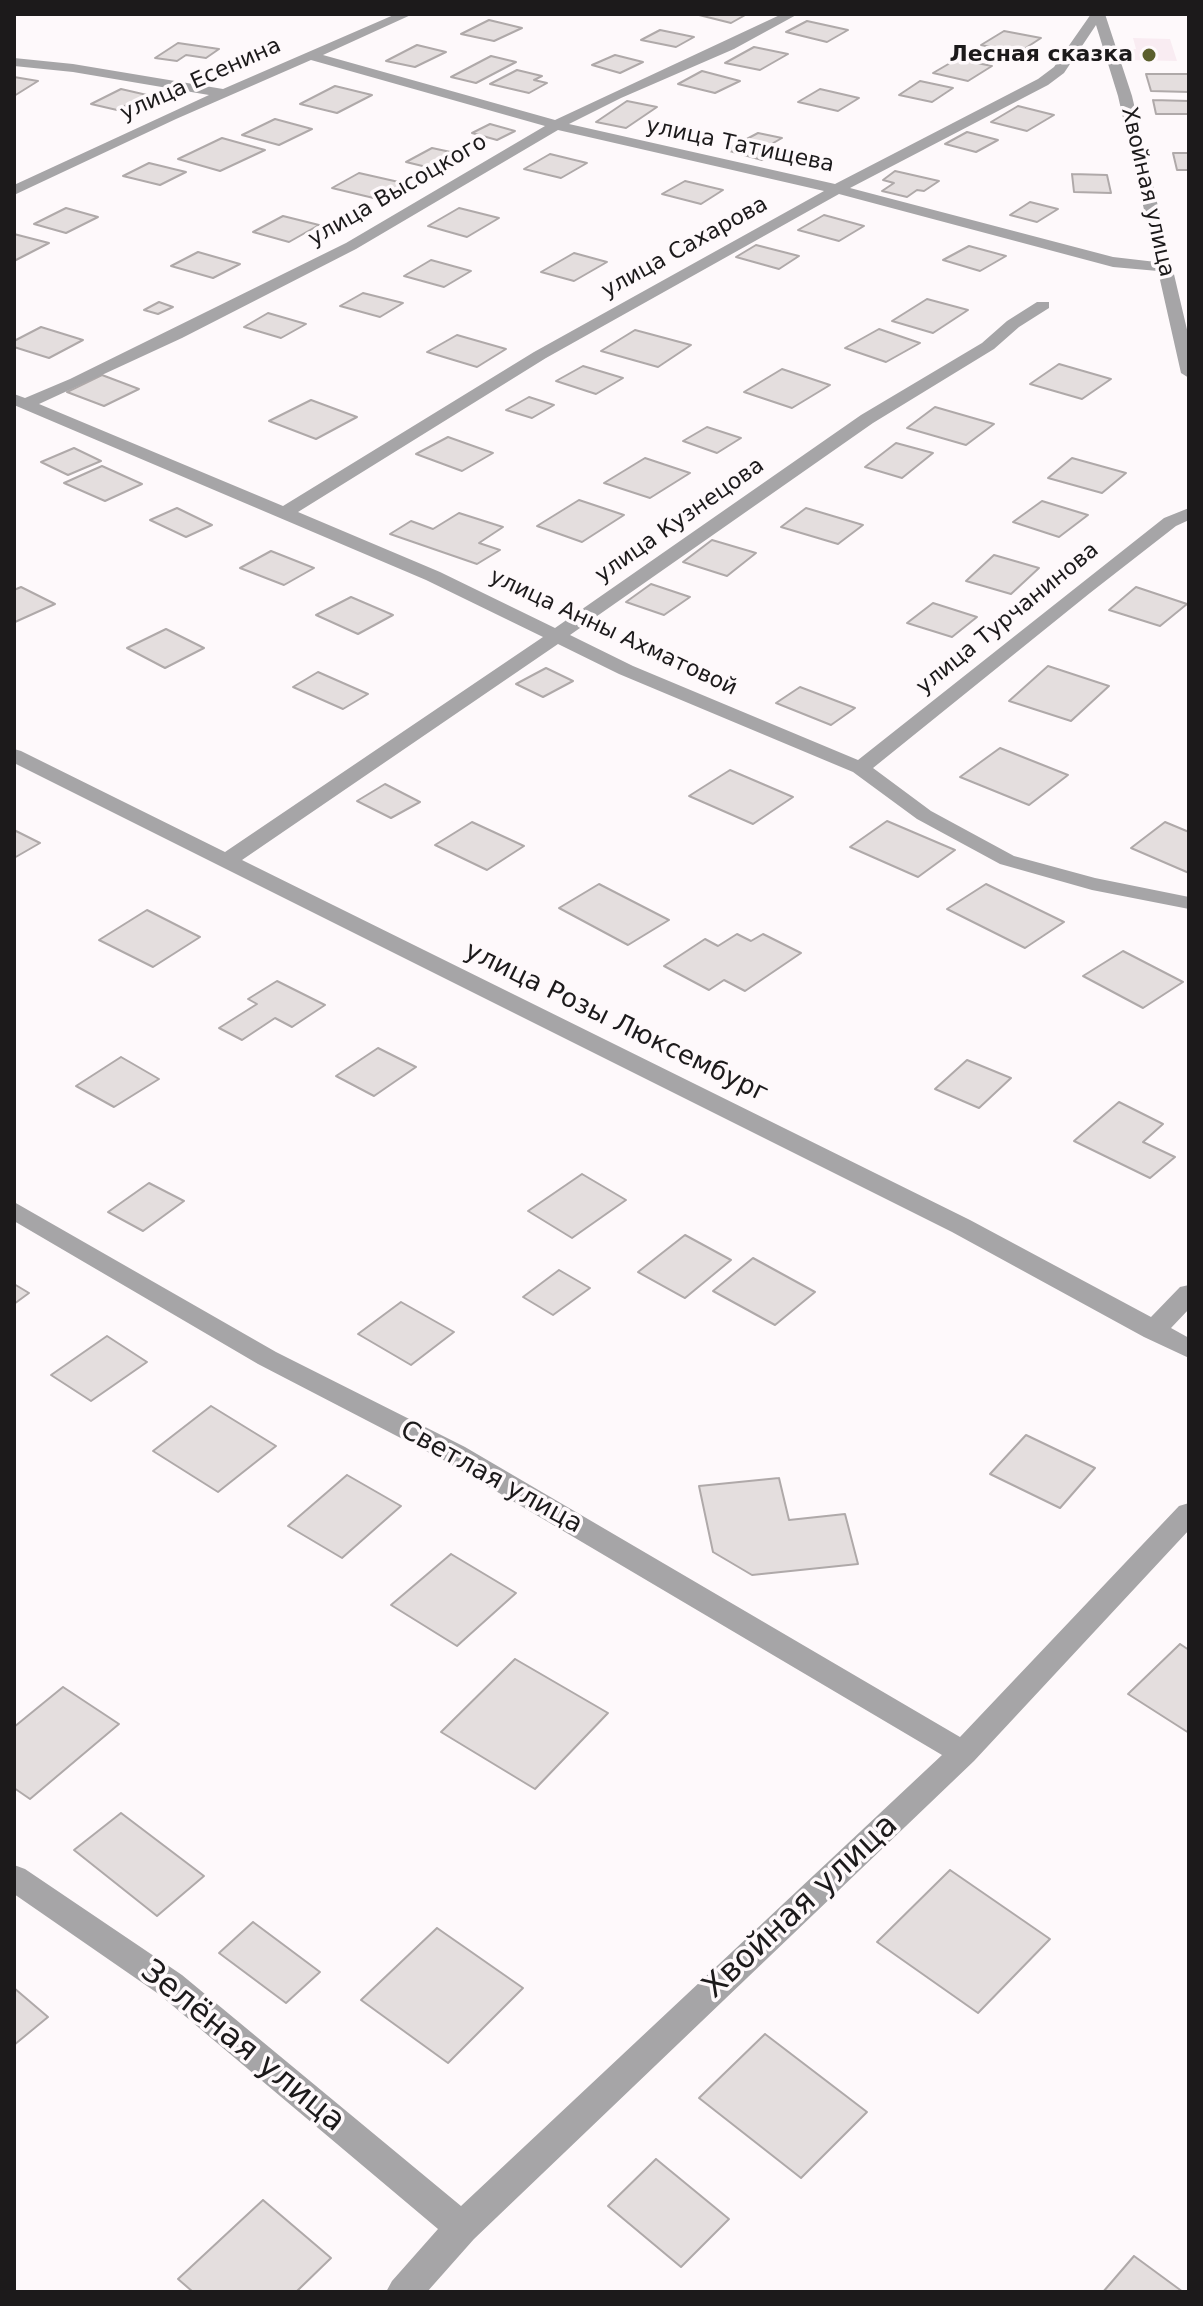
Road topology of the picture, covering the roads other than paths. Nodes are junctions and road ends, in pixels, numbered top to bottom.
1 (407, 14) edge
2 (792, 14) edge
3 (1098, 14) edge
4 (310, 56) junction
5 (14, 62) edge
6 (224, 93) junction
7 (555, 126) junction
8 (836, 189) junction
9 (14, 191) edge
10 (1164, 267) junction
11 (1043, 305) dead end
12 (1189, 373) edge
13 (19, 401) edge
14 (1189, 513) edge
15 (283, 514) junction
16 (557, 636) junction
17 (14, 755) edge
18 (860, 768) junction
19 (226, 861) junction
20 (1189, 903) edge
21 (14, 1210) edge
22 (1189, 1293) edge
23 (1153, 1331) junction
24 (1189, 1349) edge
25 (1189, 1513) edge
26 (963, 1753) junction
27 (14, 1878) edge
28 (462, 2228) junction
29 (404, 2292) edge

1 - 4 street, улица Есенина
2 - 7 street, улица Высоцкого
3 - 8 street, улица Сахарова
3 - 10 street, Хвойная улица
4 - 6 street, улица Есенина
4 - 7 street, улица Татищева
5 - 6 street
6 - 9 street, улица Есенина
7 - 8 street, улица Татищева
7 - 13 street, улица Высоцкого
8 - 10 street, улица Татищева
8 - 15 street, улица Сахарова
10 - 12 street, Хвойная улица
11 - 16 street, улица Кузнецова
13 - 15 street, улица Анны Ахматовой
14 - 18 street, улица Турчанинова
15 - 16 street, улица Анны Ахматовой
16 - 18 street, улица Анны Ахматовой
16 - 19 street, улица Кузнецова
17 - 19 street, улица Розы Люксембург
18 - 20 street, улица Анны Ахматовой
19 - 23 street, улица Розы Люксембург
21 - 26 street, Светлая улица
22 - 23 street
23 - 24 street, улица Розы Люксембург
25 - 26 street, Хвойная улица
26 - 28 street, Хвойная улица
27 - 28 street, Зелёная улица
28 - 29 street, Хвойная улица

